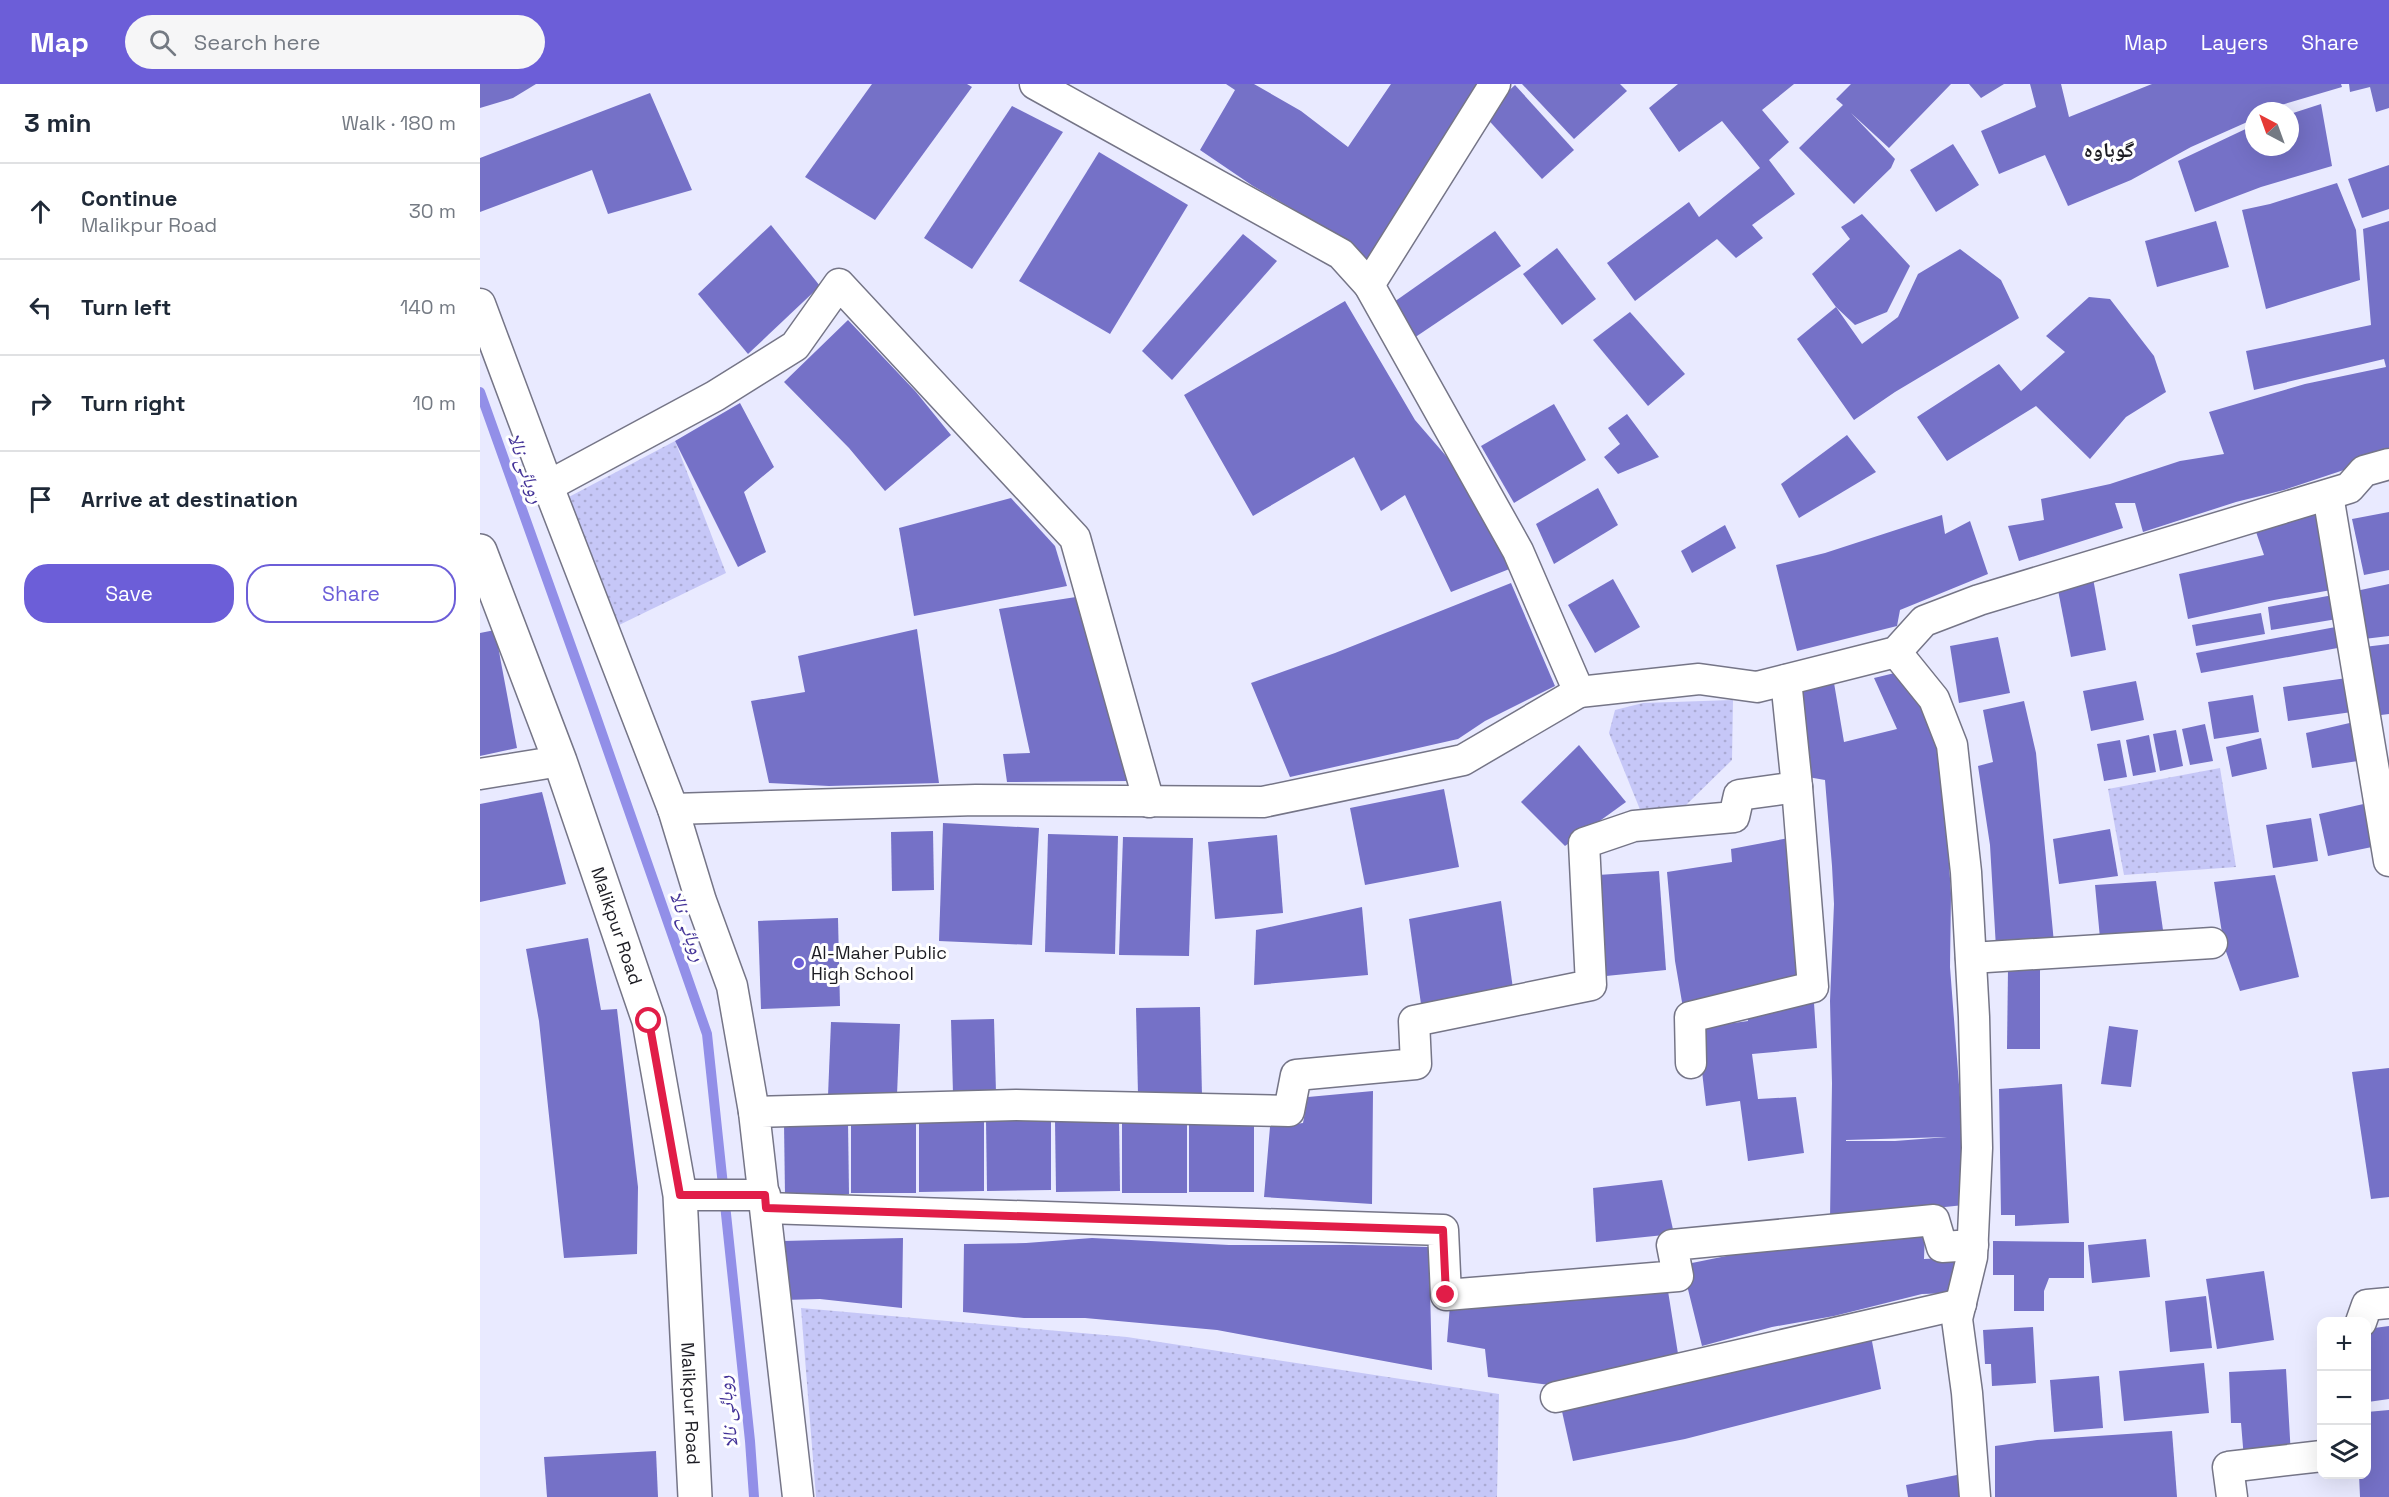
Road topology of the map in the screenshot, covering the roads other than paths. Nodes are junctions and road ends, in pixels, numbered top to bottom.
1 (1495, 84) edge
2 (1051, 88) edge
3 (1369, 285) junction
4 (480, 304) edge
5 (2389, 464) edge
6 (548, 486) junction
7 (2328, 495) junction
8 (480, 551) edge
9 (1896, 652) junction
10 (1786, 680) junction
11 (1579, 692) junction
12 (560, 761) junction
13 (480, 774) edge
14 (1797, 787) junction
15 (1149, 802) junction
16 (673, 809) junction
17 (2389, 861) edge
18 (2212, 943) dead end
19 (1971, 958) junction
20 (1691, 1063) dead end
21 (754, 1112) junction
22 (691, 1195) junction
23 (760, 1200) junction
24 (1973, 1245) junction
25 (2389, 1302) edge
26 (1961, 1304) junction
27 (2363, 1317) edge
28 (1556, 1397) dead end
29 (2317, 1457) edge
30 (695, 1497) edge
31 (798, 1497) edge
32 (1976, 1497) edge
33 (2232, 1497) edge

1 - 3 street
2 - 3 street
3 - 11 street
4 - 6 street
5 - 7 street
6 - 15 street
6 - 16 street
7 - 9 street
7 - 17 street
8 - 12 street, Malikpur Road
9 - 10 street
9 - 19 street
10 - 11 street
10 - 14 street
11 - 15 street
12 - 13 street
12 - 22 street, Malikpur Road
14 - 20 street
14 - 21 street
15 - 16 street
16 - 21 street
18 - 19 street
19 - 24 street
21 - 23 street
22 - 23 street
22 - 30 street, Malikpur Road
23 - 24 street
23 - 31 street
24 - 26 street
25 - 27 street
26 - 28 street
26 - 32 street
29 - 33 street

